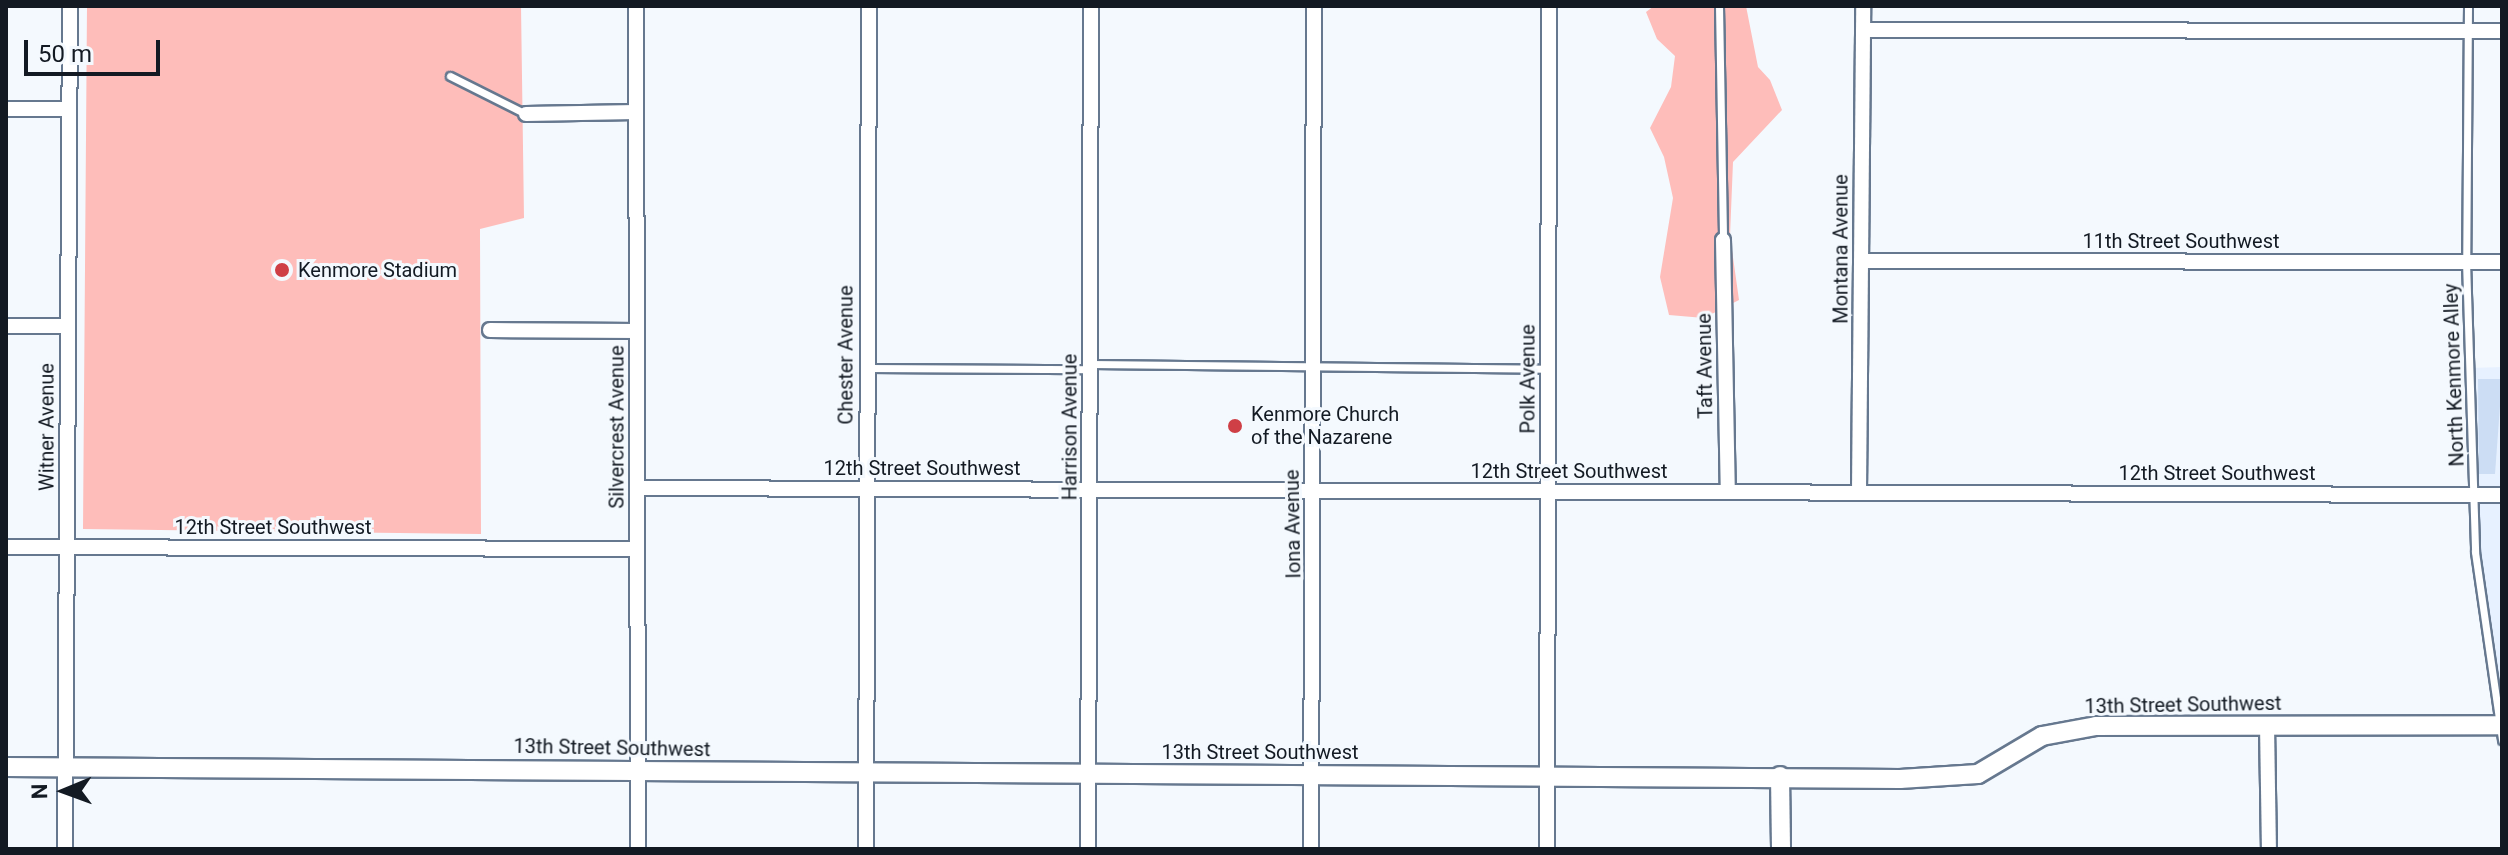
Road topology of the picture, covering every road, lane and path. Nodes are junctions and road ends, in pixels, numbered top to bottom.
1 (70, 6) edge
2 (636, 6) edge
3 (869, 6) edge
4 (1091, 6) edge
5 (1314, 6) edge
6 (1549, 6) edge
7 (1719, 6) edge
8 (1863, 6) edge
9 (2468, 6) edge
10 (1863, 30) junction
11 (2468, 31) junction
12 (2502, 31) edge
13 (450, 76) dead end
14 (6, 109) edge
15 (68, 109) junction
16 (636, 112) junction
17 (526, 114) joint
18 (1723, 240) joint
19 (1861, 261) junction
20 (2466, 261) junction
21 (2502, 262) edge
22 (6, 326) edge
23 (68, 326) junction
24 (490, 330) dead end
25 (637, 331) junction
26 (1090, 366) junction
27 (866, 368) junction
28 (1548, 369) junction
29 (1313, 370) junction
30 (637, 488) junction
31 (866, 488) junction
32 (1090, 489) junction
33 (1313, 491) junction
34 (1547, 491) junction
35 (1728, 492) junction
36 (1859, 492) junction
37 (2474, 494) junction
38 (2502, 495) edge
39 (6, 547) edge
40 (67, 548) junction
41 (637, 549) junction
42 (2267, 725) junction
43 (2501, 730) edge
44 (6, 767) edge
45 (66, 767) junction
46 (866, 771) junction
47 (638, 772) junction
48 (1088, 773) junction
49 (1311, 774) junction
50 (1547, 775) junction
51 (1780, 776) junction
52 (65, 849) edge
53 (638, 849) edge
54 (866, 849) edge
55 (1088, 849) edge
56 (1311, 849) edge
57 (1547, 849) edge
58 (1781, 849) edge
59 (2269, 849) edge

1 - 15 street, Witner Avenue
2 - 16 street, Silvercrest Avenue
3 - 27 street, Chester Avenue
4 - 26 street, Harrison Avenue
5 - 29 street, Iona Avenue
6 - 28 street, Polk Avenue
7 - 18 lane
8 - 10 street, Montana Avenue
9 - 11 lane, North Kenmore Alley
10 - 11 street
10 - 19 street, Montana Avenue
11 - 12 street
11 - 20 lane, North Kenmore Alley
13 - 17 lane
14 - 15 street
15 - 23 street, Witner Avenue
16 - 17 street
16 - 25 street, Silvercrest Avenue
18 - 35 street, Taft Avenue
19 - 20 street, 11th Street Southwest
19 - 36 street, Montana Avenue
20 - 21 street, 11th Street Southwest
20 - 37 lane, North Kenmore Alley
22 - 23 street
23 - 40 street, Witner Avenue
24 - 25 street
25 - 30 street, Silvercrest Avenue
26 - 27 lane
26 - 29 lane
26 - 32 street, Harrison Avenue
27 - 31 street, Chester Avenue
28 - 29 lane
28 - 34 street, Polk Avenue
29 - 33 street, Iona Avenue
30 - 31 street, 12th Street Southwest
30 - 41 street, Silvercrest Avenue
31 - 32 street, 12th Street Southwest
31 - 46 street, Chester Avenue
32 - 33 street, 12th Street Southwest
32 - 48 street, Harrison Avenue
33 - 34 street, 12th Street Southwest
33 - 49 street, Iona Avenue
34 - 35 street, 12th Street Southwest
34 - 50 street, Polk Avenue
35 - 36 street, 12th Street Southwest
36 - 37 street, 12th Street Southwest
37 - 38 street, 12th Street Southwest
37 - 43 lane, North Kenmore Alley
39 - 40 street, 12th Street Southwest
40 - 41 street, 12th Street Southwest
40 - 45 street, Witner Avenue
41 - 47 street, Silvercrest Avenue
42 - 43 street, 13th Street Southwest
42 - 51 street, 13th Street Southwest
42 - 59 street
44 - 45 street, 13th Street Southwest
45 - 47 street, 13th Street Southwest
45 - 52 street, Witner Avenue
46 - 47 street, 13th Street Southwest
46 - 48 street, 13th Street Southwest
46 - 54 street, Chester Avenue
47 - 53 street, Silvercrest Avenue
48 - 49 street, 13th Street Southwest
48 - 55 street, Harrison Avenue
49 - 50 street, 13th Street Southwest
49 - 56 street, Iona Avenue
50 - 51 street, 13th Street Southwest
50 - 57 street, Polk Avenue
51 - 58 street

